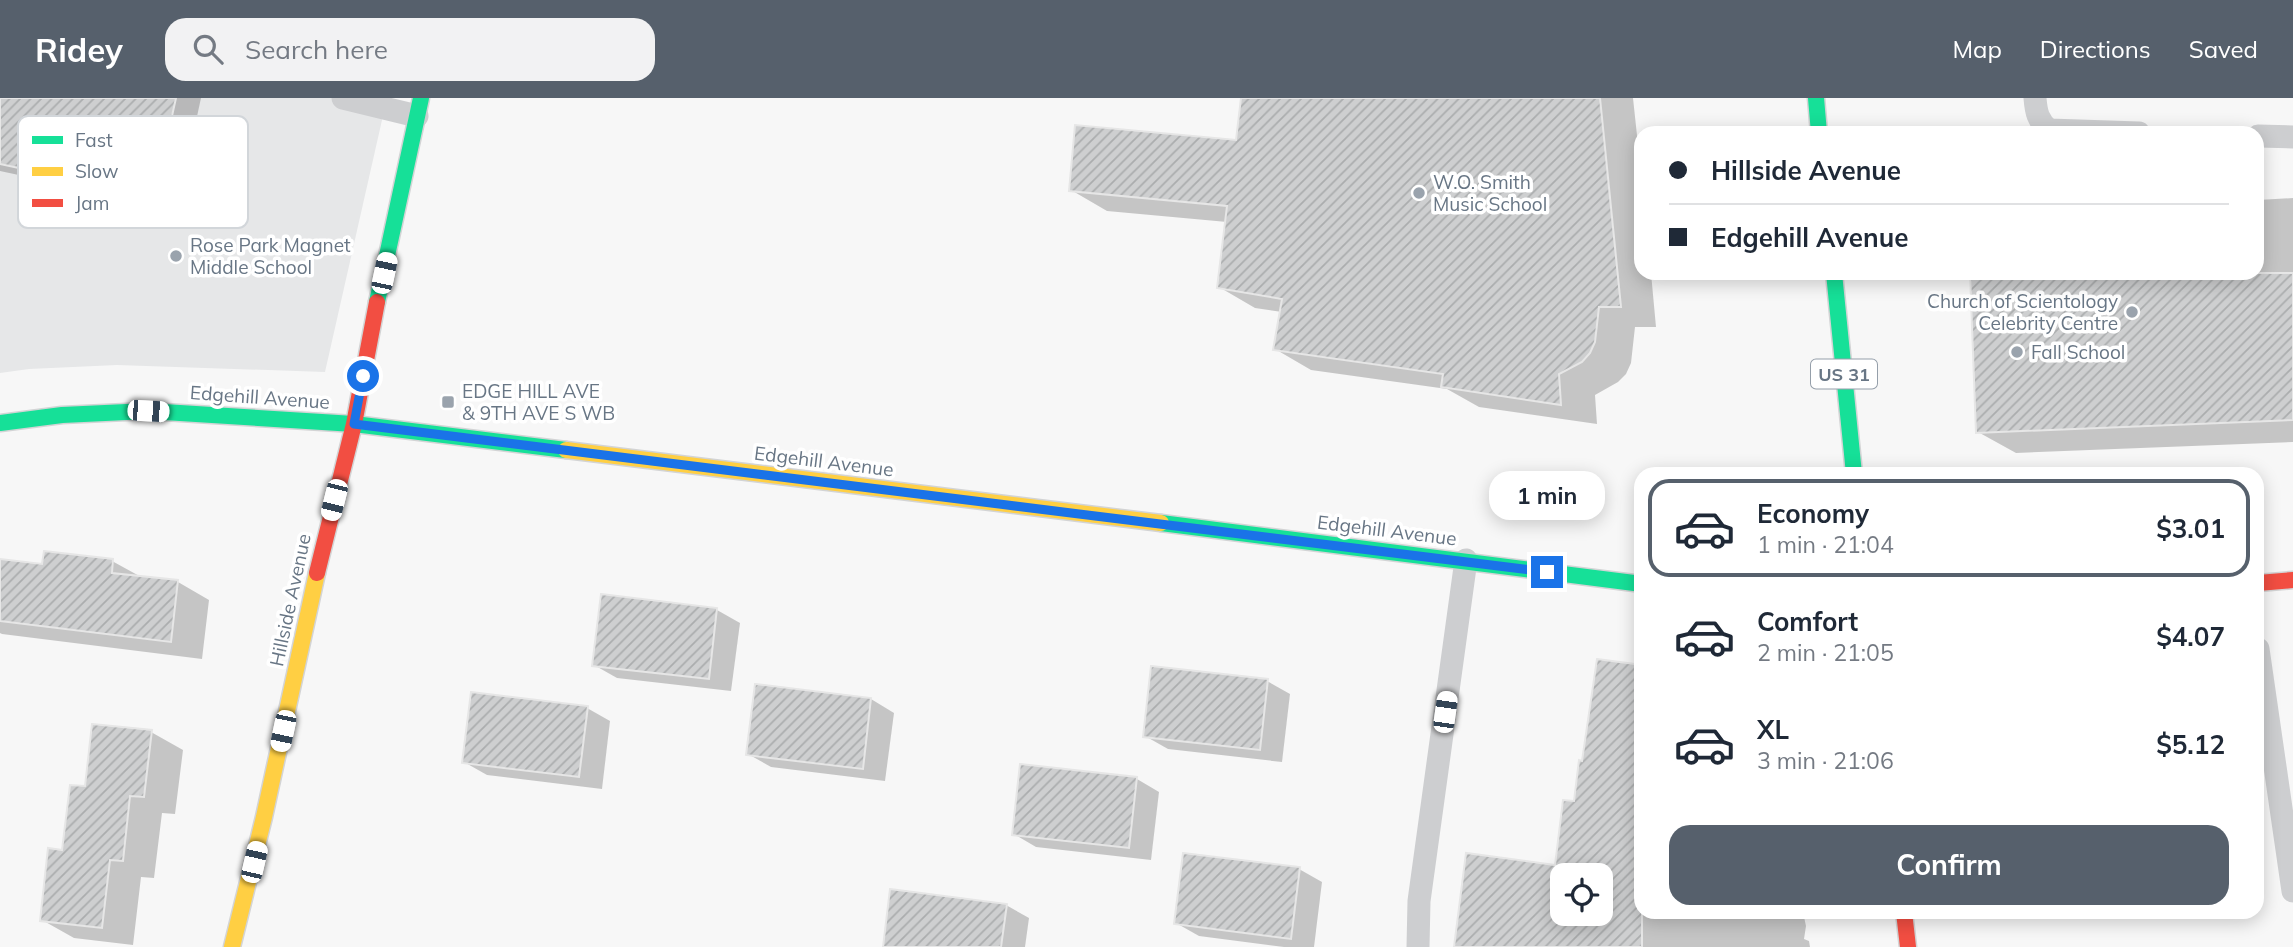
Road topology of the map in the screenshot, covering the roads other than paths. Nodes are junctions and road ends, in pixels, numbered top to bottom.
1 (343, 98) edge
2 (1816, 98) edge
3 (2035, 98) edge
4 (419, 107) edge
5 (1818, 126) edge
6 (2044, 126) edge
7 (2264, 136) edge
8 (2293, 137) edge
9 (1835, 280) edge
10 (0, 424) edge
11 (354, 424) junction
12 (1853, 467) edge
13 (1466, 561) junction
14 (2293, 580) edge
15 (2264, 582) edge
16 (1634, 583) edge
17 (2264, 690) edge
18 (2293, 891) edge
19 (1905, 919) edge
20 (232, 947) edge
21 (1418, 947) edge
22 (1908, 947) edge

1 - 4 lane
2 - 5 street
3 - 6 lane
4 - 11 street, Hillside Avenue
7 - 8 lane
9 - 12 street, US 31
10 - 11 street, Edgehill Avenue
11 - 13 street, Edgehill Avenue
11 - 20 street, Hillside Avenue
13 - 16 street, Edgehill Avenue
13 - 21 lane
14 - 15 street
17 - 18 lane
19 - 22 street

